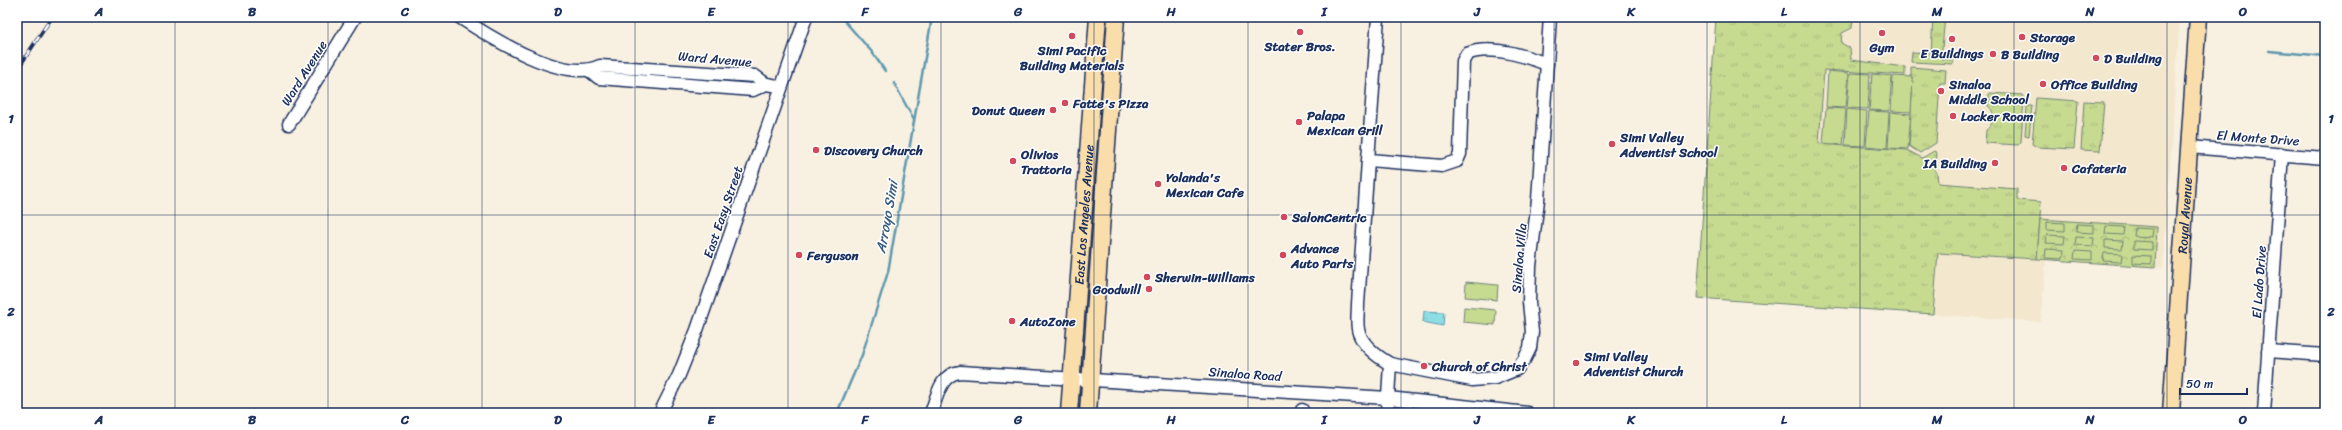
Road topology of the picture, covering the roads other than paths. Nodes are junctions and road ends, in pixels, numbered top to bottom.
1 (355, 17) edge
2 (459, 17) edge
3 (806, 17) edge
4 (1098, 17) edge
5 (1116, 17) edge
6 (1378, 17) edge
7 (1550, 17) edge
8 (2198, 17) edge
9 (1547, 64) junction
10 (658, 69) junction
11 (590, 71) junction
12 (657, 83) junction
13 (766, 84) junction
14 (780, 86) junction
15 (289, 124) dead end
16 (2189, 147) junction
17 (2282, 154) junction
18 (2325, 158) edge
19 (1369, 160) junction
20 (2268, 351) junction
21 (2325, 355) edge
22 (1390, 364) junction
23 (1072, 379) junction
24 (1090, 380) junction
25 (1388, 396) junction
26 (660, 413) edge
27 (931, 413) edge
28 (1070, 413) edge
29 (1088, 413) edge
30 (1387, 413) edge
31 (1527, 413) edge
32 (2171, 413) edge
33 (2264, 413) edge

1 - 15 street, Ward Avenue
2 - 11 street, Ward Avenue
3 - 14 street, East Easy Street
4 - 23 main road, East Los Angeles Avenue
5 - 24 main road, East Los Angeles Avenue
6 - 19 street, Sinaloa Villa
7 - 9 street, Sinaloa Villa
8 - 16 main road, Royal Avenue
9 - 19 street
9 - 22 street, Sinaloa Villa
10 - 11 street, Ward Avenue
10 - 12 street
10 - 13 street, Ward Avenue
11 - 12 street, Ward Avenue
12 - 13 street, Ward Avenue
13 - 14 street, Ward Avenue
14 - 26 street, East Easy Street
16 - 17 street, El Monte Drive
16 - 32 main road, Royal Avenue
17 - 18 street, El Monte Drive
17 - 20 street, El Lado Drive
19 - 22 street, Sinaloa Villa
20 - 21 street
20 - 33 street, El Lado Drive
22 - 25 street
23 - 24 street, Sinaloa Road
23 - 27 street, Sinaloa Road
23 - 28 main road, East Los Angeles Avenue
24 - 25 street, Sinaloa Road
24 - 29 main road, East Los Angeles Avenue
25 - 30 street
25 - 31 street, Sinaloa Road

